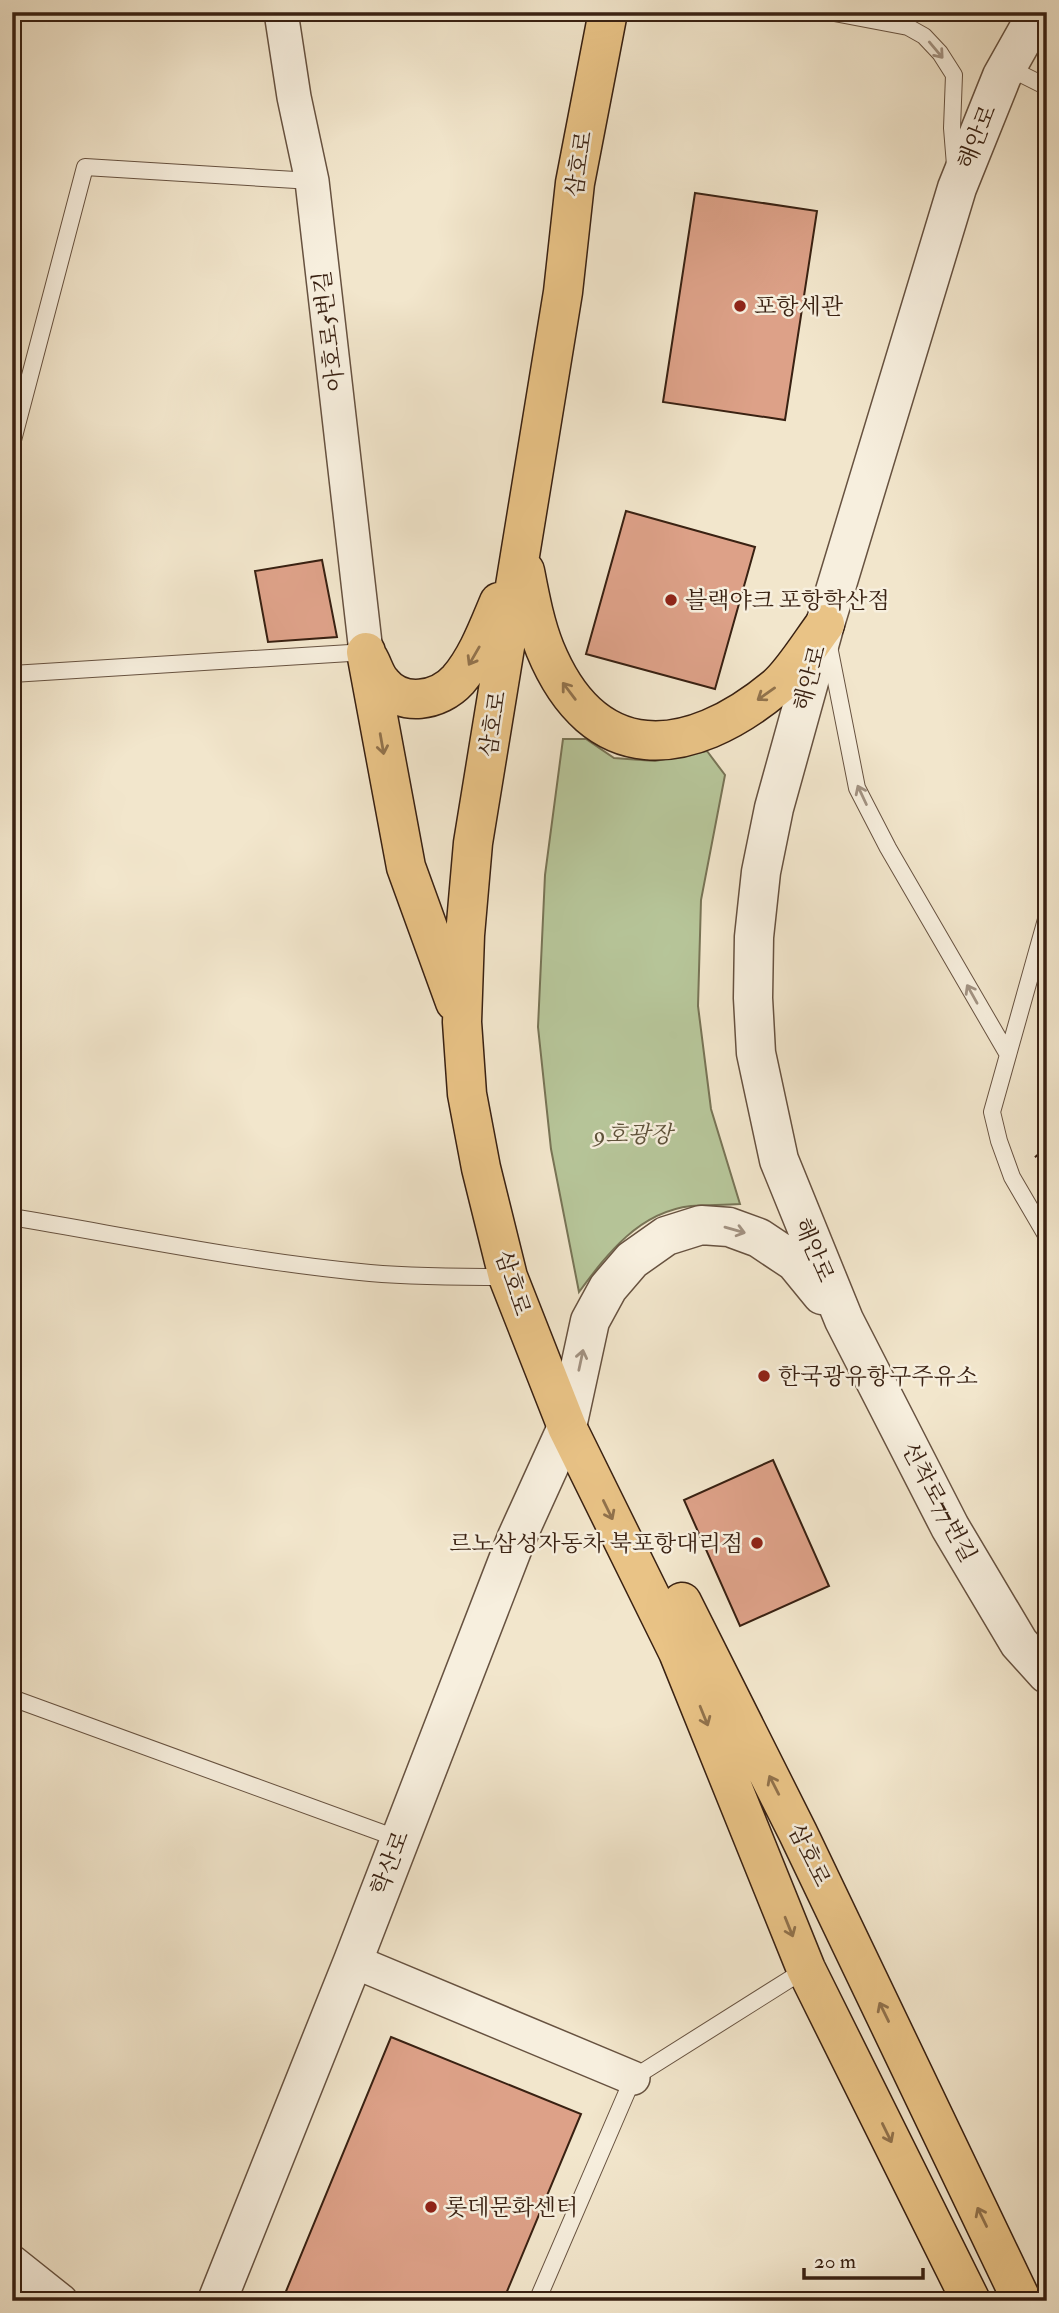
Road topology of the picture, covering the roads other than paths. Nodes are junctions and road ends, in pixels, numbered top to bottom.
1 (281, 12) edge
2 (608, 12) edge
3 (829, 12) edge
4 (1038, 12) edge
5 (1007, 67) junction
6 (1047, 87) edge
7 (312, 181) junction
8 (957, 188) junction
9 (12, 444) edge
10 (521, 549) junction
11 (825, 624) junction
12 (366, 652) junction
13 (12, 674) edge
14 (1047, 916) edge
15 (462, 1021) junction
16 (1007, 1053) junction
17 (12, 1217) edge
18 (1047, 1237) edge
19 (508, 1277) junction
20 (844, 1320) junction
21 (567, 1427) junction
22 (1047, 1674) edge
23 (12, 1698) edge
24 (399, 1839) junction
25 (353, 1961) junction
26 (806, 1969) junction
27 (633, 2078) junction
28 (12, 2262) edge
29 (61, 2301) edge
30 (217, 2301) edge
31 (537, 2301) edge
32 (971, 2301) edge
33 (1022, 2301) edge

1 - 7 street, 아호로5번길
2 - 10 main road, 삼호로
3 -> 8 lane
4 - 5 street, 해안로
5 - 6 lane
5 - 8 street, 해안로
7 - 9 lane
7 - 12 street, 아호로5번길
8 - 11 street, 해안로
11 -> 10 main road
10 -> 12 main road
10 - 15 main road, 삼호로
16 -> 11 lane
11 - 20 street, 해안로
12 - 13 lane
12 -> 15 main road
14 - 16 lane
15 - 19 main road, 삼호로
16 - 18 lane
17 - 19 lane
19 - 21 main road, 삼호로
21 -> 20 street, 학산로
20 - 22 street, 선착로77번길
21 - 24 street, 학산로
21 -> 26 main road, 삼호로
33 -> 21 main road, 삼호로
23 - 24 lane
24 - 25 street, 학산로
25 - 27 street
25 - 30 street, 학산로
26 - 27 lane
26 -> 32 main road, 삼호로
27 - 31 lane
28 - 29 street

